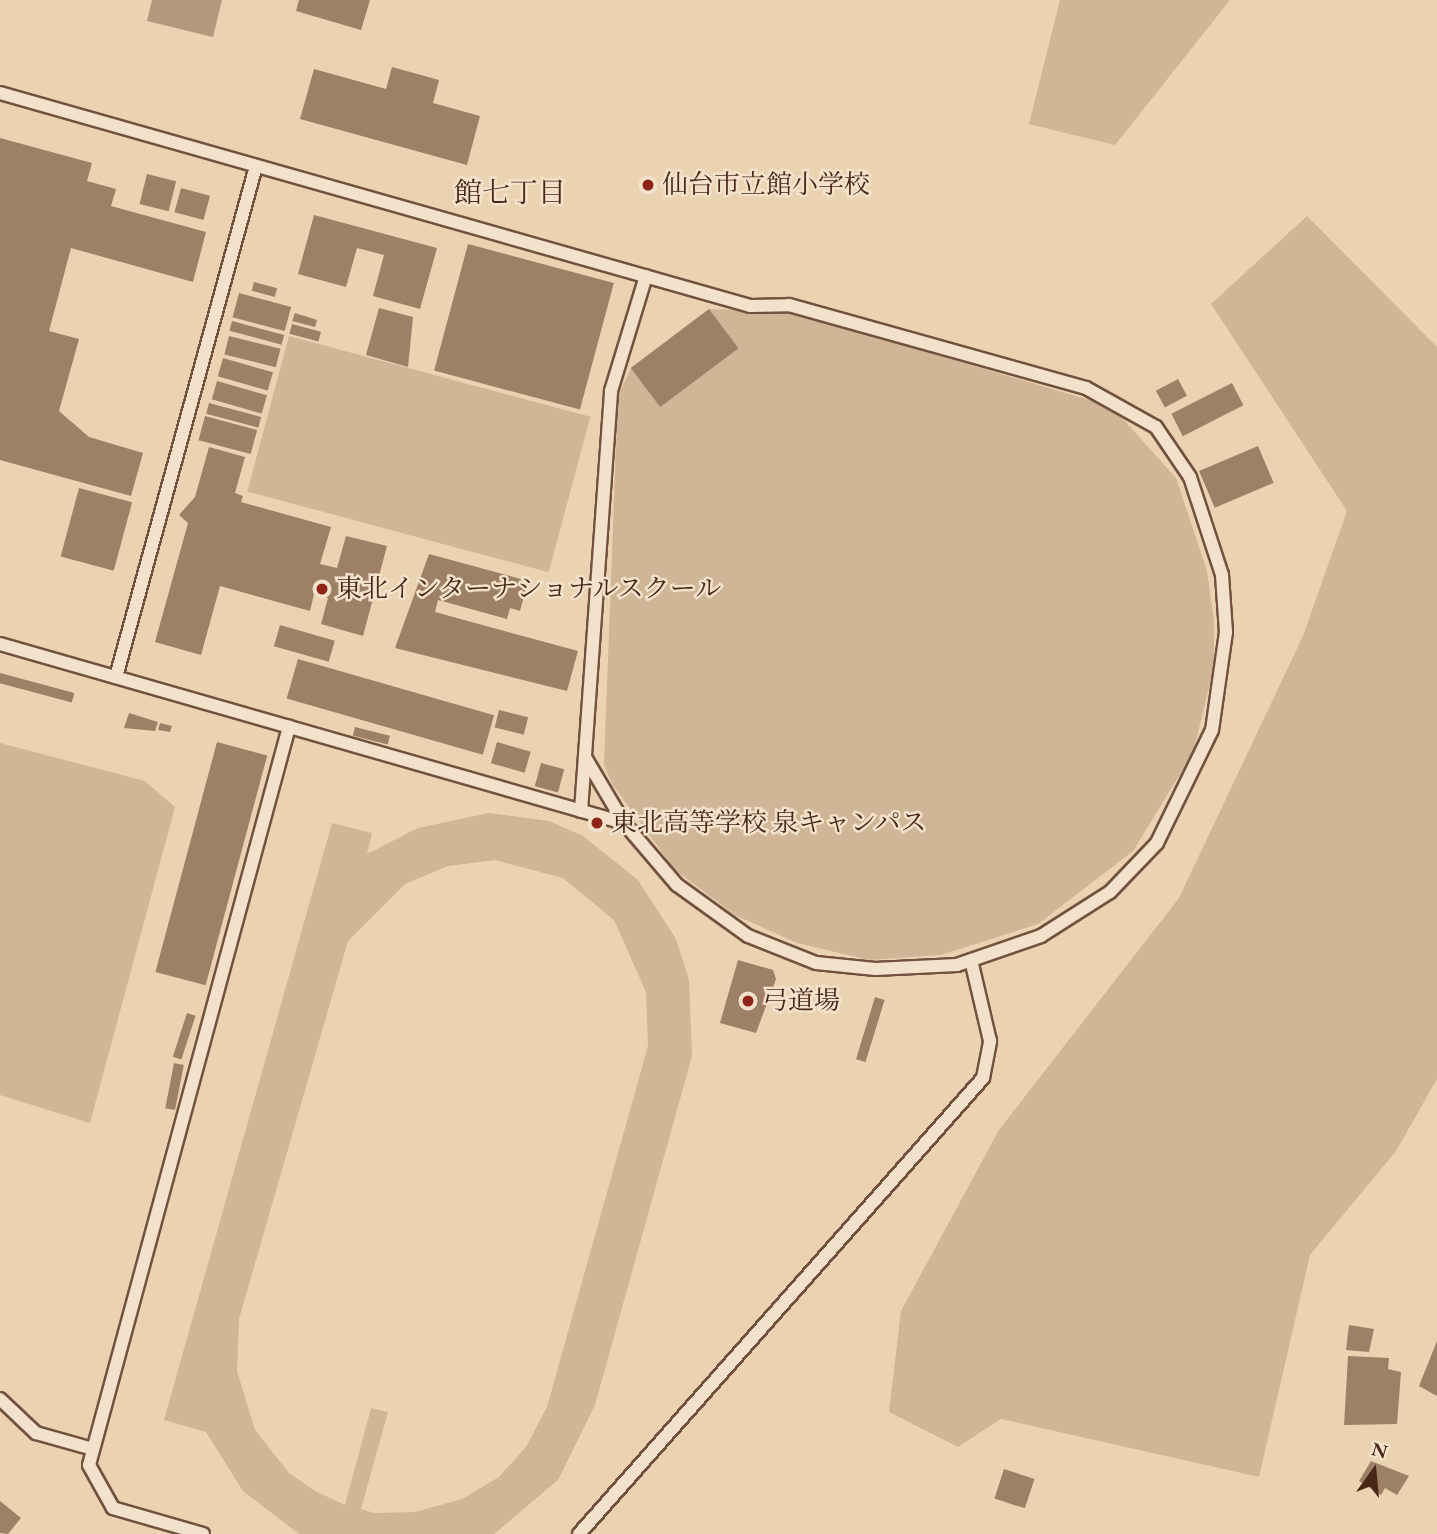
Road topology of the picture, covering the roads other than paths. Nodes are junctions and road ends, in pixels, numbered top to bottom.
1 (0, 93) edge
2 (256, 166) junction
3 (646, 276) junction
4 (0, 644) edge
5 (116, 677) junction
6 (289, 727) junction
7 (585, 757) junction
8 (581, 811) junction
9 (624, 823) junction
10 (971, 960) junction
11 (0, 1399) edge
12 (93, 1448) junction
13 (203, 1534) edge
14 (579, 1534) edge

1 - 2 lane
2 - 3 lane
2 - 5 lane
3 - 7 lane
3 - 10 lane
4 - 5 lane
5 - 6 lane
6 - 8 lane
6 - 12 lane
7 - 8 lane
7 - 9 lane
8 - 9 lane
9 - 10 lane
10 - 14 lane
11 - 12 lane
12 - 13 lane

